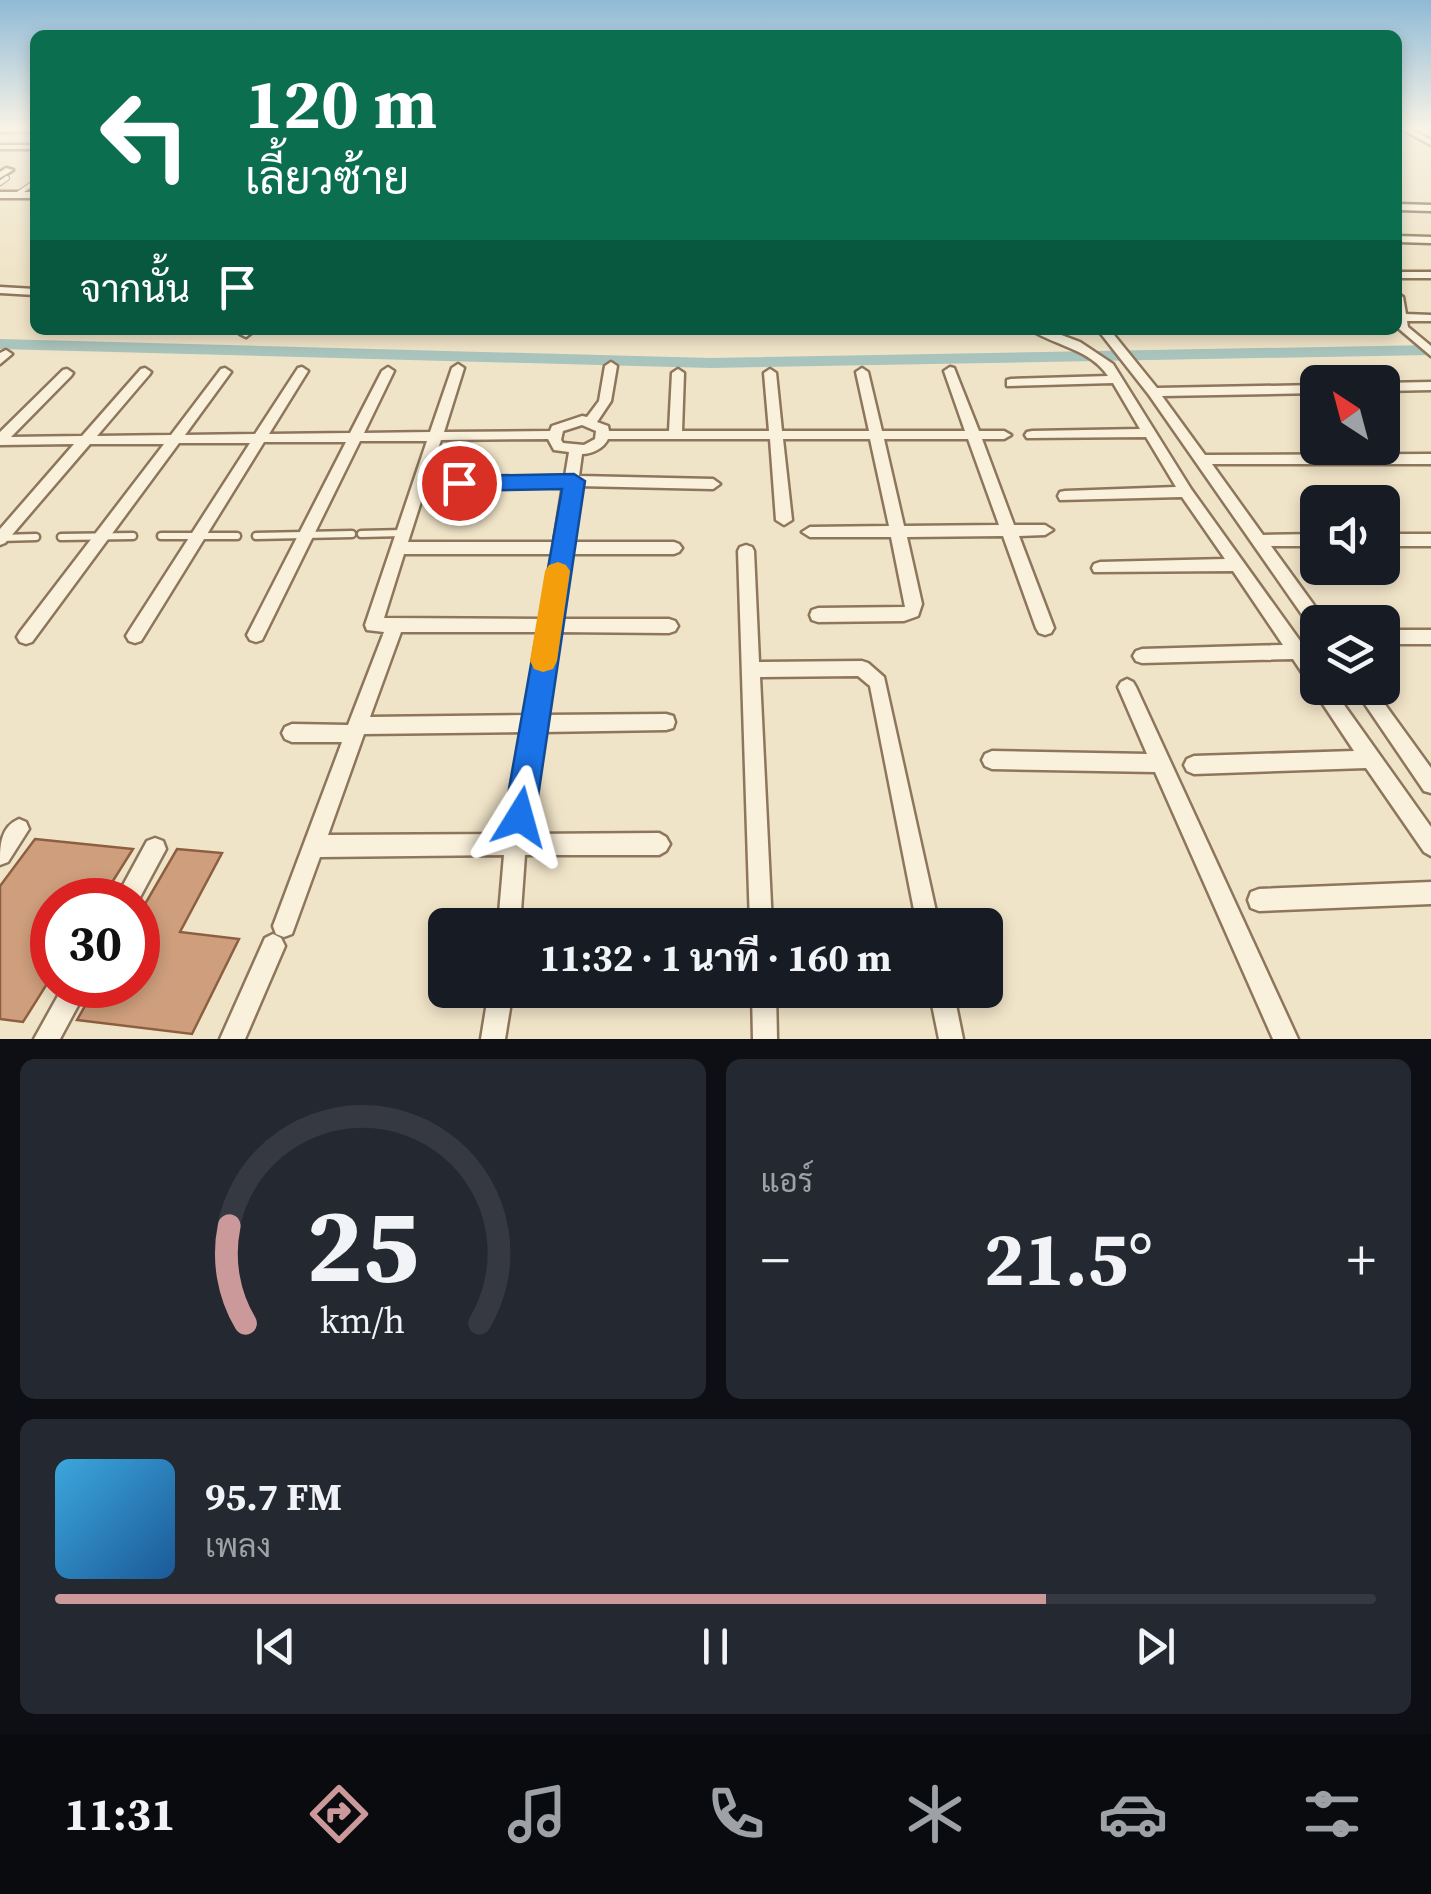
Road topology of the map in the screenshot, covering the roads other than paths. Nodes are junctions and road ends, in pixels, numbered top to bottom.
1 (30, 185) edge
2 (0, 195) edge
3 (16, 195) junction
4 (30, 195) edge
5 (1402, 208) edge
6 (1431, 208) edge
7 (1402, 239) edge
8 (1431, 240) edge
9 (1402, 275) edge
10 (1431, 276) edge
11 (0, 290) edge
12 (30, 292) edge
13 (1402, 317) edge
14 (1431, 318) edge
15 (1403, 322) junction
16 (1051, 335) edge
17 (1108, 335) edge
18 (1431, 352) edge
19 (611, 366) dead end
20 (458, 368) dead end
21 (388, 370) dead end
22 (302, 371) dead end
23 (145, 372) dead end
24 (225, 372) dead end
25 (862, 372) dead end
26 (950, 372) dead end
27 (66, 373) dead end
28 (678, 373) dead end
29 (770, 373) dead end
30 (1118, 379) junction
31 (1011, 383) dead end
32 (1431, 386) edge
33 (1400, 387) edge
34 (1300, 388) edge
35 (1153, 392) junction
36 (591, 421) junction
37 (1148, 433) junction
38 (973, 434) junction
39 (1004, 434) dead end
40 (554, 435) junction
41 (604, 435) junction
42 (877, 435) junction
43 (1032, 435) dead end
44 (675, 436) junction
45 (776, 436) junction
46 (435, 437) junction
47 (354, 438) junction
48 (259, 439) junction
49 (86, 440) junction
50 (174, 440) junction
51 (0, 441) edge
52 (576, 451) junction
53 (1431, 459) edge
54 (1202, 460) junction
55 (574, 481) junction
56 (420, 484) junction
57 (714, 484) dead end
58 (1186, 492) junction
59 (1065, 496) dead end
60 (784, 520) dead end
61 (1008, 530) junction
62 (1045, 530) dead end
63 (900, 531) junction
64 (810, 532) dead end
65 (133, 536) dead end
66 (160, 536) dead end
67 (198, 536) junction
68 (238, 536) dead end
69 (256, 536) dead end
70 (305, 536) junction
71 (36, 537) dead end
72 (60, 537) dead end
73 (0, 538) edge
74 (101, 538) junction
75 (1258, 540) junction
76 (1300, 540) edge
77 (1400, 540) edge
78 (1431, 540) edge
79 (400, 541) junction
80 (561, 546) junction
81 (674, 548) dead end
82 (746, 551) dead end
83 (1236, 565) junction
84 (1100, 568) dead end
85 (1304, 605) edge
86 (818, 615) dead end
87 (669, 626) dead end
88 (394, 627) junction
89 (549, 628) junction
90 (1045, 628) dead end
91 (256, 635) dead end
92 (135, 636) dead end
93 (26, 637) dead end
94 (1400, 637) edge
95 (1431, 637) edge
96 (1298, 652) junction
97 (1300, 655) edge
98 (1142, 656) dead end
99 (753, 670) junction
100 (1127, 688) dead end
101 (1334, 705) edge
102 (1376, 705) edge
103 (666, 722) dead end
104 (533, 725) junction
105 (356, 730) junction
106 (292, 734) dead end
107 (1371, 759) junction
108 (992, 760) dead end
109 (1158, 762) junction
110 (1194, 765) dead end
111 (1424, 765) edge
112 (1431, 784) edge
113 (19, 829) dead end
114 (659, 844) dead end
115 (1431, 845) edge
116 (314, 846) junction
117 (515, 848) junction
118 (155, 849) dead end
119 (0, 854) edge
120 (139, 878) edge
121 (1431, 893) edge
122 (1259, 900) dead end
123 (510, 908) edge
124 (761, 908) edge
125 (925, 908) edge
126 (64, 1008) edge
127 (497, 1008) edge
128 (764, 1008) edge
129 (945, 1008) edge
130 (46, 1039) edge
131 (232, 1039) edge
132 (493, 1039) edge
133 (765, 1039) edge
134 (951, 1039) edge
135 (1286, 1039) edge

1 - 3 lane
2 - 3 street
3 - 4 street
5 - 6 street
7 - 8 street
9 - 10 street
11 - 12 street
13 - 15 street
14 - 15 street
15 - 18 street
16 - 30 street
17 - 35 street
19 - 36 street
20 - 46 street
21 - 47 street
22 - 48 street
23 - 49 street
24 - 50 street
25 - 42 street
26 - 38 street
27 - 51 street
28 - 44 street
29 - 45 street
30 - 31 street
30 - 37 street
32 - 33 street
34 - 35 street
35 - 54 street
36 - 40 street
36 - 41 street
37 - 43 street
37 - 58 street
38 - 39 street
38 - 42 street
38 - 61 street
40 - 46 street
40 - 52 street
41 - 44 street
41 - 52 street
42 - 45 street
42 - 63 street
44 - 45 street
45 - 60 street
46 - 47 street
46 - 56 street
47 - 48 street
47 - 70 street
48 - 50 street
48 - 67 street
49 - 50 street
49 - 51 street
49 - 73 street
50 - 74 street
52 - 55 street
53 - 54 street
54 - 75 street
55 - 56 street
55 - 57 street
55 - 80 street
56 - 79 street
58 - 59 street
58 - 83 street
61 - 62 street
61 - 63 street
61 - 90 street
63 - 64 street
63 - 86 street
65 - 74 lane
66 - 67 lane
67 - 68 lane
67 - 92 street
69 - 70 lane
70 - 79 lane
70 - 91 street
71 - 73 lane
72 - 74 lane
74 - 93 street
75 - 76 street
75 - 85 street
77 - 78 street
79 - 80 street
79 - 88 street
80 - 81 street
80 - 89 street
82 - 99 street
83 - 84 street
83 - 96 street
87 - 89 street
88 - 89 street
88 - 105 street
89 - 104 street
94 - 95 street
96 - 97 street
96 - 98 street
99 - 124 street
99 - 125 street
100 - 109 street
101 - 107 street
102 - 111 street
103 - 104 street
104 - 105 street
104 - 117 street
105 - 106 street
105 - 116 street
107 - 110 street
107 - 115 street
108 - 109 street
109 - 135 street
111 - 112 street
113 - 119 street
114 - 117 street
116 - 117 street
116 - 131 street
117 - 123 street
118 - 120 street
121 - 122 street
126 - 130 street
127 - 132 street
128 - 133 street
129 - 134 street

